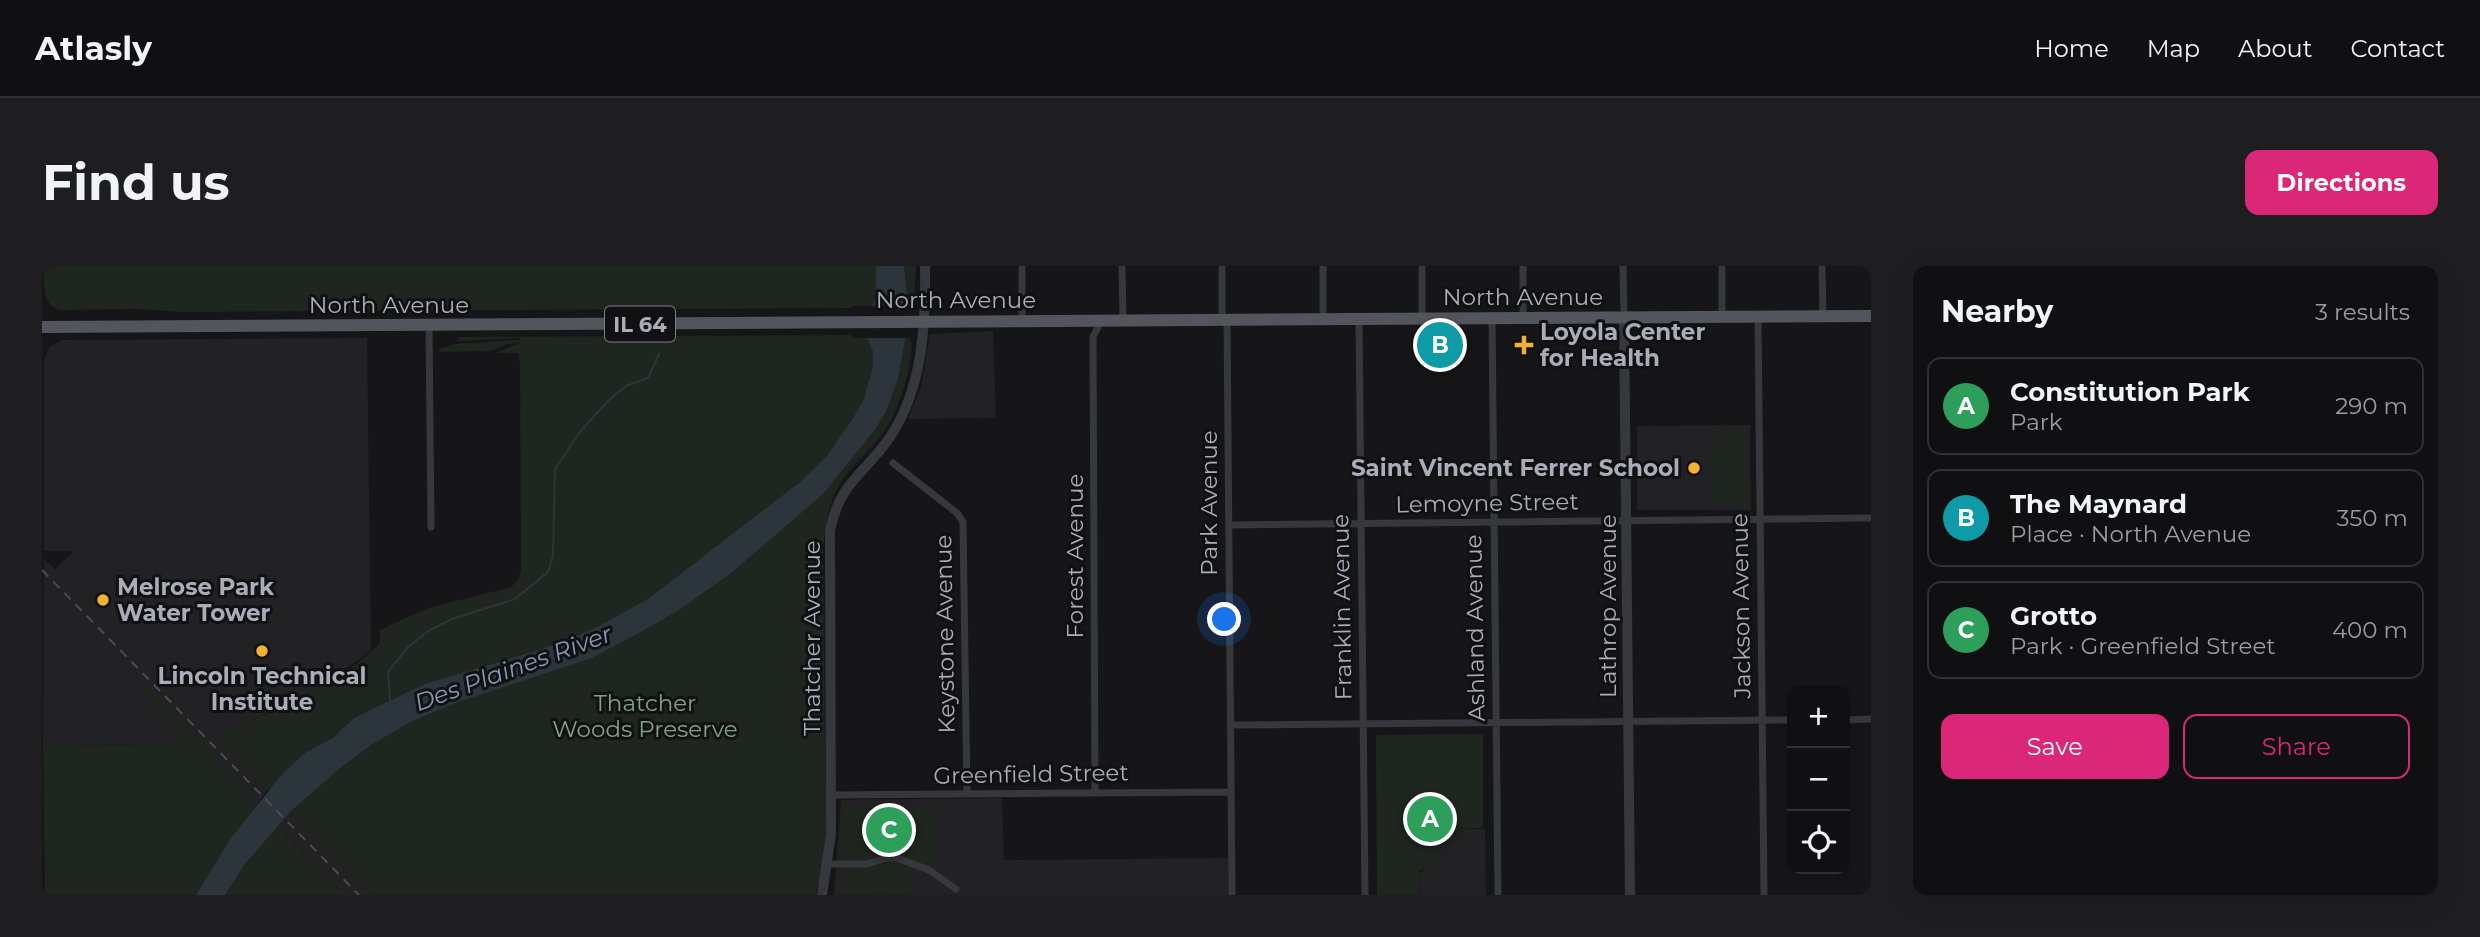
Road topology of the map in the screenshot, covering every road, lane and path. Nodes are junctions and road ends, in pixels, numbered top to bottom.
1 (925, 266) edge
2 (1022, 266) edge
3 (1122, 266) edge
4 (1222, 266) edge
5 (1323, 266) edge
6 (1422, 266) edge
7 (1523, 266) edge
8 (1623, 266) edge
9 (1721, 266) edge
10 (1822, 266) edge
11 (1758, 316) junction
12 (1823, 316) junction
13 (1871, 316) edge
14 (1624, 317) junction
15 (1722, 317) junction
16 (1422, 318) junction
17 (1492, 318) junction
18 (1523, 318) junction
19 (1323, 319) junction
20 (1359, 319) junction
21 (1225, 320) junction
22 (923, 321) junction
23 (1022, 321) junction
24 (1101, 321) junction
25 (1123, 321) junction
26 (429, 325) junction
27 (42, 327) edge
28 (893, 463) dead end
29 (1759, 518) junction
30 (1871, 518) edge
31 (1626, 521) junction
32 (1493, 522) junction
33 (1361, 524) junction
34 (1229, 525) junction
35 (431, 527) dead end
36 (1871, 719) edge
37 (1787, 720) edge
38 (1850, 720) edge
39 (1762, 721) junction
40 (1496, 722) junction
41 (1628, 722) junction
42 (1363, 724) junction
43 (1230, 725) junction
44 (1231, 792) junction
45 (1095, 793) junction
46 (967, 794) junction
47 (831, 795) junction
48 (828, 864) junction
49 (956, 889) dead end
50 (822, 895) edge
51 (1232, 895) edge
52 (1365, 895) edge
53 (1498, 895) edge
54 (1630, 895) edge
55 (1764, 895) edge

1 - 22 street, Thatcher Avenue
2 - 23 street
3 - 25 street
4 - 21 street, Park Avenue
5 - 19 street
6 - 16 street
7 - 18 street
8 - 14 street
9 - 15 street
10 - 12 street
11 - 12 main road, North Avenue / IL 64
11 - 15 main road, North Avenue / IL 64
11 - 29 street, Jackson Avenue
12 - 13 main road, North Avenue / IL 64
14 - 15 main road, North Avenue / IL 64
14 - 18 main road, North Avenue / IL 64
14 - 31 street, Lathrop Avenue
16 - 17 main road, North Avenue / IL 64
16 - 20 main road, North Avenue / IL 64
17 - 18 main road, North Avenue / IL 64
17 - 32 street, Ashland Avenue
19 - 20 main road, North Avenue / IL 64
19 - 21 main road, North Avenue / IL 64
20 - 33 street, Franklin Avenue
21 - 25 main road, North Avenue / IL 64
21 - 34 street, Park Avenue
22 - 23 main road, North Avenue / IL 64
22 - 26 main road, North Avenue / IL 64
22 - 47 street, Thatcher Avenue
23 - 24 main road, North Avenue / IL 64
24 - 25 main road, North Avenue / IL 64
24 - 45 street, Forest Avenue
26 - 27 main road, North Avenue / IL 64
26 - 35 street
28 - 46 street, Keystone Avenue
29 - 30 street, Lemoyne Street
29 - 31 street, Lemoyne Street
29 - 39 street, Jackson Avenue
31 - 32 street, Lemoyne Street
31 - 41 street, Lathrop Avenue
32 - 33 street, Lemoyne Street
32 - 40 street, Ashland Avenue
33 - 34 street, Lemoyne Street
33 - 42 street, Franklin Avenue
34 - 43 street, Park Avenue
36 - 38 street
37 - 39 street
39 - 41 street
39 - 55 street, Jackson Avenue
40 - 41 street
40 - 42 street
40 - 53 street, Ashland Avenue
41 - 54 street, Lathrop Avenue
42 - 43 street
42 - 52 street, Franklin Avenue
43 - 44 street, Park Avenue
44 - 45 street, Greenfield Street
44 - 51 street, Park Avenue
45 - 46 street, Greenfield Street
46 - 47 street, Greenfield Street
47 - 48 street, Thatcher Avenue
48 - 49 street
48 - 50 street, Thatcher Avenue

